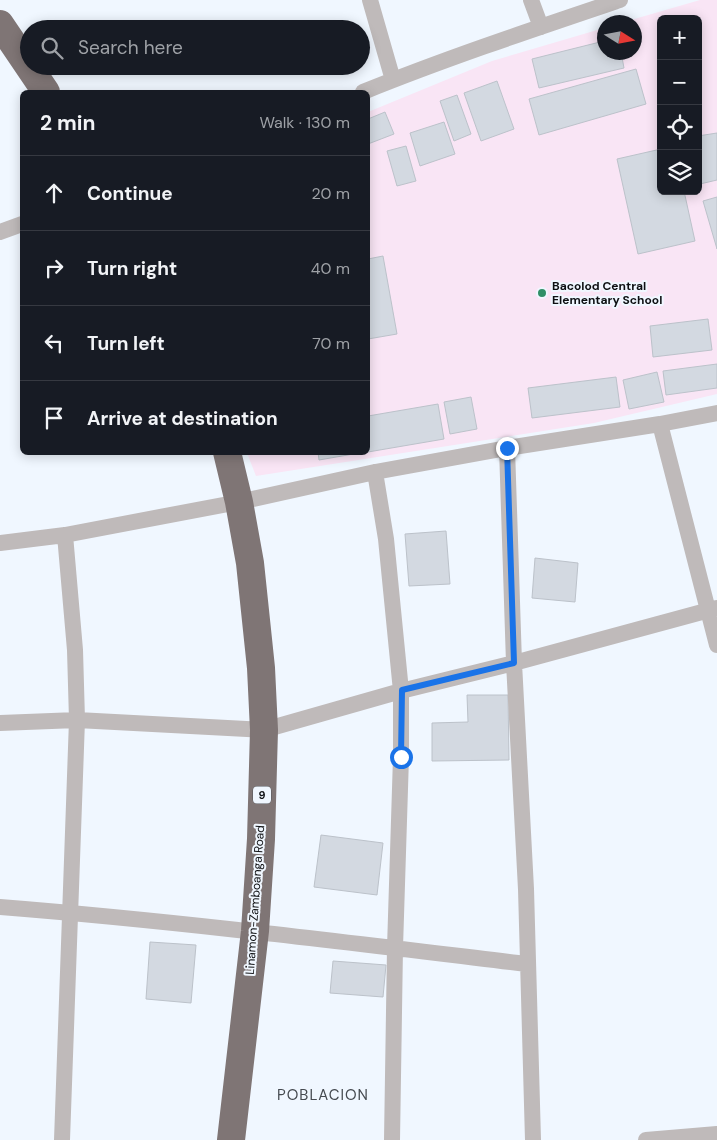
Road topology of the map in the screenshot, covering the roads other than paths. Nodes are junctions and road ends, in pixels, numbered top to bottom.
1 (370, 0) edge
2 (531, 0) edge
3 (620, 0) edge
4 (0, 24) edge
5 (540, 26) junction
6 (20, 54) edge
7 (34, 75) edge
8 (393, 80) junction
9 (45, 90) edge
10 (369, 90) edge
11 (20, 225) edge
12 (0, 232) edge
13 (717, 413) edge
14 (660, 424) junction
15 (507, 448) junction
16 (228, 455) edge
17 (375, 472) junction
18 (239, 502) junction
19 (65, 535) junction
20 (0, 543) edge
21 (712, 609) edge
22 (717, 645) edge
23 (514, 663) junction
24 (402, 690) junction
25 (77, 720) junction
26 (0, 723) edge
27 (264, 730) junction
28 (0, 907) edge
29 (70, 913) junction
30 (255, 931) junction
31 (395, 948) junction
32 (527, 964) junction
33 (717, 1134) edge
34 (62, 1140) edge
35 (231, 1140) edge
36 (392, 1140) edge
37 (533, 1140) edge
38 (646, 1140) edge

1 - 8 street
2 - 5 street
3 - 5 street
4 - 6 highway
5 - 8 street
7 - 9 highway
8 - 10 street
11 - 12 street
13 - 14 street
14 - 15 street
14 - 21 street
15 - 17 street
15 - 23 street
16 - 18 highway, Linamon-Zamboanga Road / 9
17 - 18 street
17 - 24 street
18 - 19 street
18 - 27 highway, Linamon-Zamboanga Road / 9
19 - 20 street
19 - 25 street
21 - 22 street
21 - 23 street
23 - 24 street
23 - 32 street
24 - 27 street
24 - 31 street
25 - 26 street
25 - 27 street
25 - 29 street
27 - 30 highway, Linamon-Zamboanga Road / 9
28 - 29 street
29 - 30 street
29 - 34 street
30 - 31 street
30 - 35 highway, Linamon-Zamboanga Road / 9
31 - 32 street
31 - 36 street
32 - 37 street
33 - 38 street

